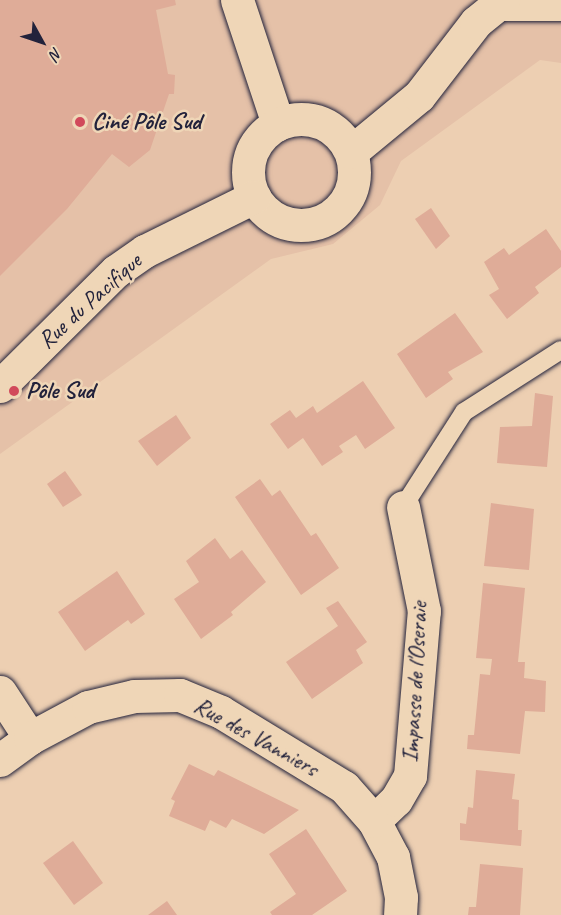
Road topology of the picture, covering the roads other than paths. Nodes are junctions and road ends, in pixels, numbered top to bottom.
1 (237, 0) edge
2 (501, 2) edge
3 (561, 4) edge
4 (278, 124) junction
5 (351, 152) junction
6 (254, 197) junction
7 (561, 350) edge
8 (0, 386) edge
9 (403, 507) joint
10 (0, 692) edge
11 (30, 738) junction
12 (0, 760) edge
13 (374, 821) junction
14 (400, 915) edge

1 - 4 street
2 - 3 street
2 - 5 street
4 - 5 street
4 - 6 street
5 - 6 street
6 - 8 street, Rue du Pacifique
7 - 9 lane, Impasse de l'Oseraie
9 - 13 street, Impasse de l'Oseraie
10 - 11 street
11 - 12 street, Rue des Vanniers
11 - 13 street, Rue des Vanniers
13 - 14 street, Rue des Vanniers

